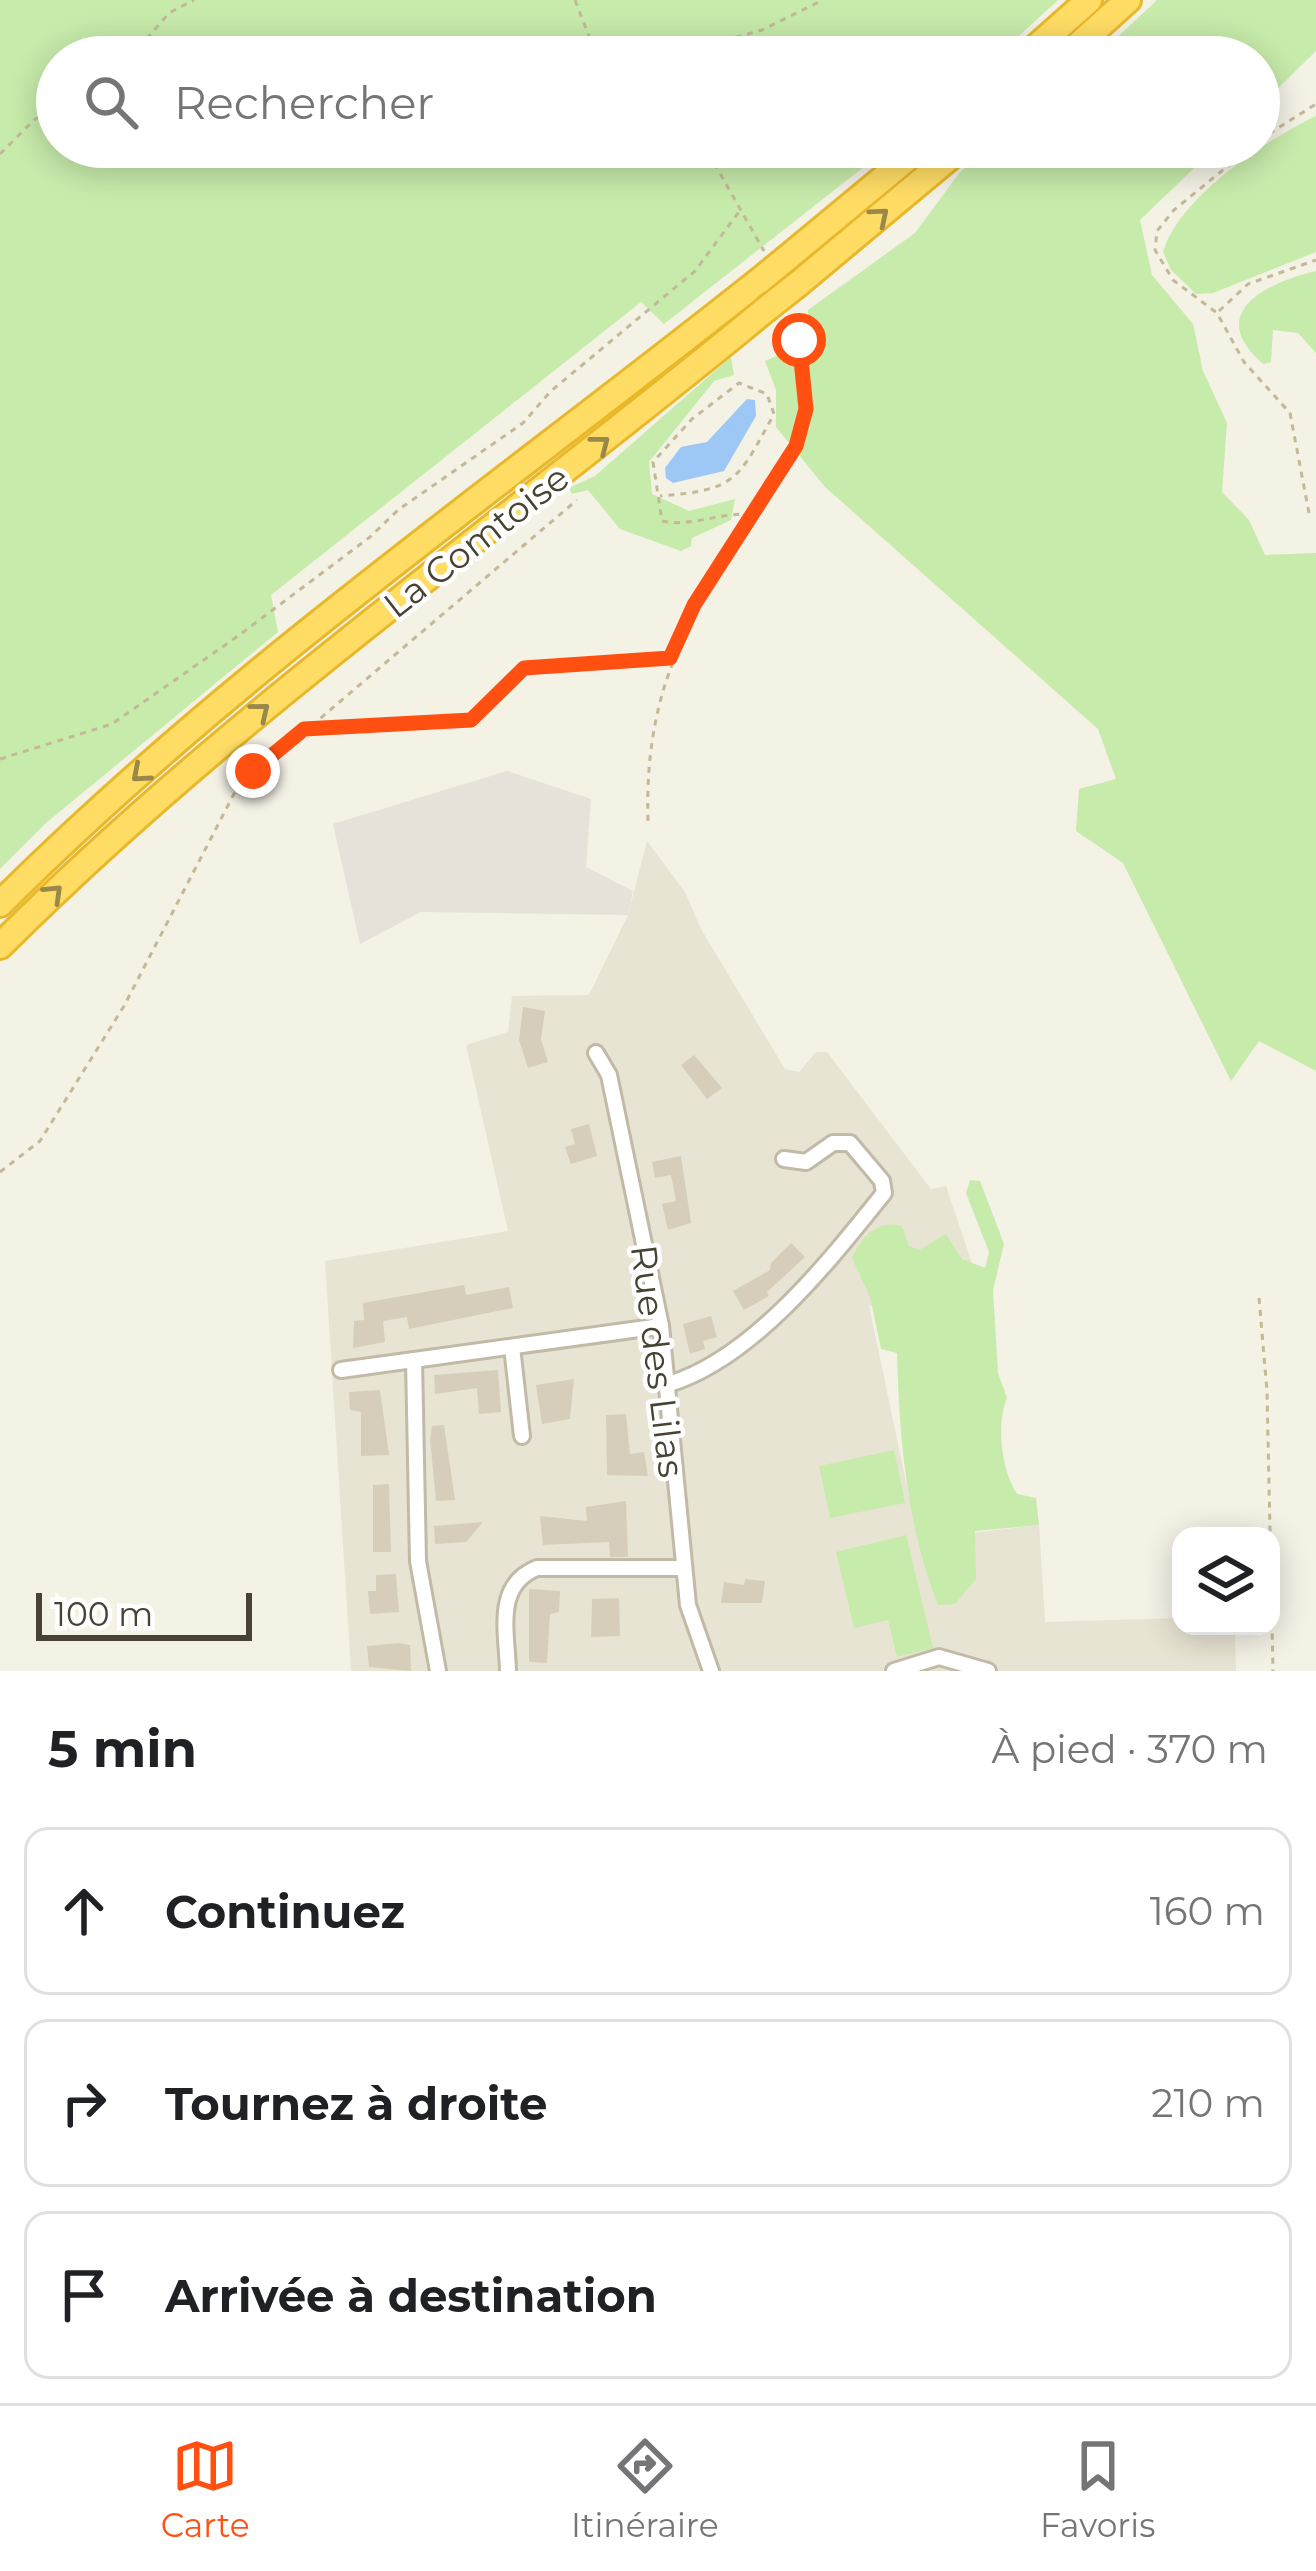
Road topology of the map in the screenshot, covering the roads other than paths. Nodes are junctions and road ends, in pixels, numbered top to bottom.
1 (1089, 0) edge
2 (1128, 0) edge
3 (1049, 36) edge
4 (1088, 36) edge
5 (895, 168) edge
6 (937, 168) edge
7 (97, 811) junction
8 (0, 887) edge
9 (0, 904) edge
10 (0, 946) edge
11 (596, 1053) dead end
12 (784, 1160) dead end
13 (661, 1326) junction
14 (512, 1347) junction
15 (414, 1360) junction
16 (341, 1370) dead end
17 (669, 1384) junction
18 (522, 1436) dead end
19 (683, 1568) junction
20 (438, 1671) edge
21 (508, 1671) edge
22 (711, 1671) edge
23 (895, 1671) edge
24 (988, 1671) edge

1 - 3 highway
2 - 4 highway
5 -> 7 highway, La Comtoise
10 -> 6 highway, La Comtoise
7 - 8 highway
7 - 9 highway, La Comtoise
11 - 13 street, Rue des Lilas
12 - 17 street
13 - 14 street
13 - 17 street, Rue des Lilas
14 - 15 street
14 - 18 street
15 - 16 street
15 - 20 street
17 - 19 street, Rue des Lilas
19 - 21 street
19 - 22 street, Rue des Lilas
23 - 24 street

